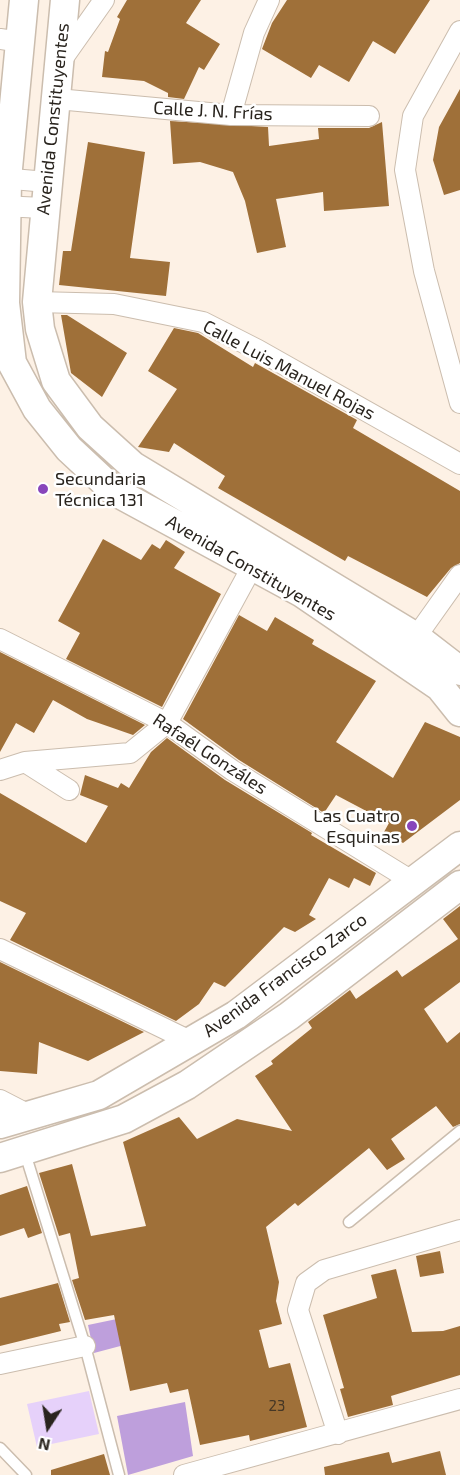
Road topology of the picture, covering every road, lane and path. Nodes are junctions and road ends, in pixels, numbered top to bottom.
1 (24, 0) edge
2 (65, 0) edge
3 (105, 0) edge
4 (269, 0) edge
5 (459, 37) edge
6 (10, 41) edge
7 (58, 64) junction
8 (57, 99) junction
9 (231, 115) junction
10 (369, 116) dead end
11 (3, 192) edge
12 (45, 195) junction
13 (37, 302) junction
14 (460, 403) edge
15 (460, 464) edge
16 (254, 565) junction
17 (460, 575) edge
18 (326, 596) junction
19 (416, 637) junction
20 (0, 639) edge
21 (460, 671) edge
22 (460, 712) edge
23 (167, 723) junction
24 (25, 762) junction
25 (0, 770) edge
26 (69, 790) dead end
27 (460, 846) edge
28 (412, 880) junction
29 (460, 885) edge
30 (0, 949) edge
31 (192, 1042) junction
32 (0, 1100) edge
33 (31, 1116) junction
34 (0, 1124) edge
35 (460, 1131) edge
36 (12, 1154) edge
37 (350, 1222) dead end
38 (460, 1230) edge
39 (86, 1346) junction
40 (0, 1364) edge
41 (460, 1400) edge
42 (338, 1434) junction
43 (0, 1448) edge
44 (26, 1475) edge
45 (119, 1475) edge
46 (184, 1475) edge

1 - 6 street, Avenida Constituyentes
2 - 7 street, Avenida Constituyentes
3 - 7 street
4 - 9 street
5 - 14 street
6 - 11 street, Avenida Constituyentes
7 - 8 street, Avenida Constituyentes
8 - 9 street, Calle J. N. Frías
8 - 12 street, Avenida Constituyentes
9 - 10 street, Calle J. N. Frías
11 - 12 street
11 - 12 street
11 - 16 street, Avenida Constituyentes
12 - 13 street, Avenida Constituyentes
13 - 15 street, Calle Luis Manuel Rojas
13 - 18 street, Avenida Constituyentes
16 - 18 street, Avenida Constituyentes
16 - 23 street
17 - 19 street
18 - 19 street, Avenida Constituyentes
18 - 22 street, Avenida Constituyentes
19 - 21 street, Avenida Constituyentes
20 - 23 street, Rafaél Gonzáles
23 - 24 street
23 - 28 street, Rafaél Gonzáles
24 - 25 street
24 - 26 street
27 - 28 street, Avenida Francisco Zarco
28 - 31 street, Avenida Francisco Zarco
29 - 36 street, Avenida Francisco Zarco
30 - 31 street
31 - 33 street, Avenida Francisco Zarco
32 - 33 street
33 - 34 street, Avenida Francisco Zarco
35 - 37 lane
36 - 39 lane
38 - 42 street
39 - 40 street
39 - 45 lane
41 - 42 street
42 - 46 street
43 - 44 lane

